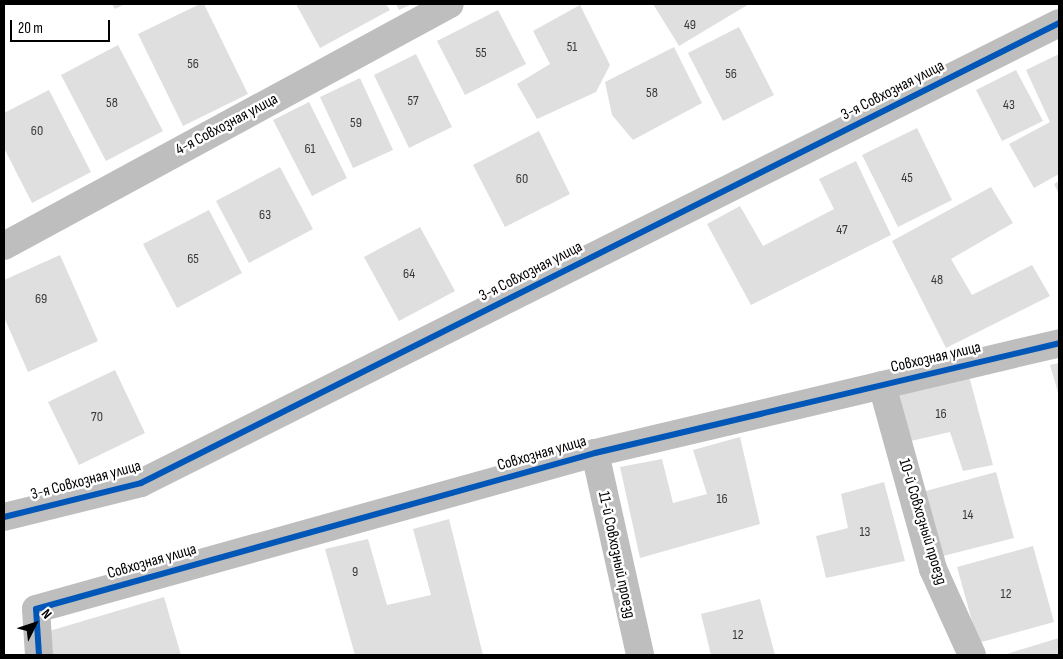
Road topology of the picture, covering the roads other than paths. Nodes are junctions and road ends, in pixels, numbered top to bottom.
1 (450, 4) edge
2 (1059, 23) edge
3 (4, 246) edge
4 (1059, 343) edge
5 (882, 385) junction
6 (595, 453) junction
7 (4, 517) edge
8 (39, 655) edge
9 (640, 655) edge
10 (972, 655) edge

1 - 3 street, 4-я Совхозная улица
2 - 7 street, 3-я Совхозная улица
4 - 5 street, Совхозная улица
5 - 6 street, Совхозная улица
5 - 10 street, 10-й Совхозный проезд
6 - 8 street, Совхозная улица
6 - 9 street, 11-й Совхозный проезд

